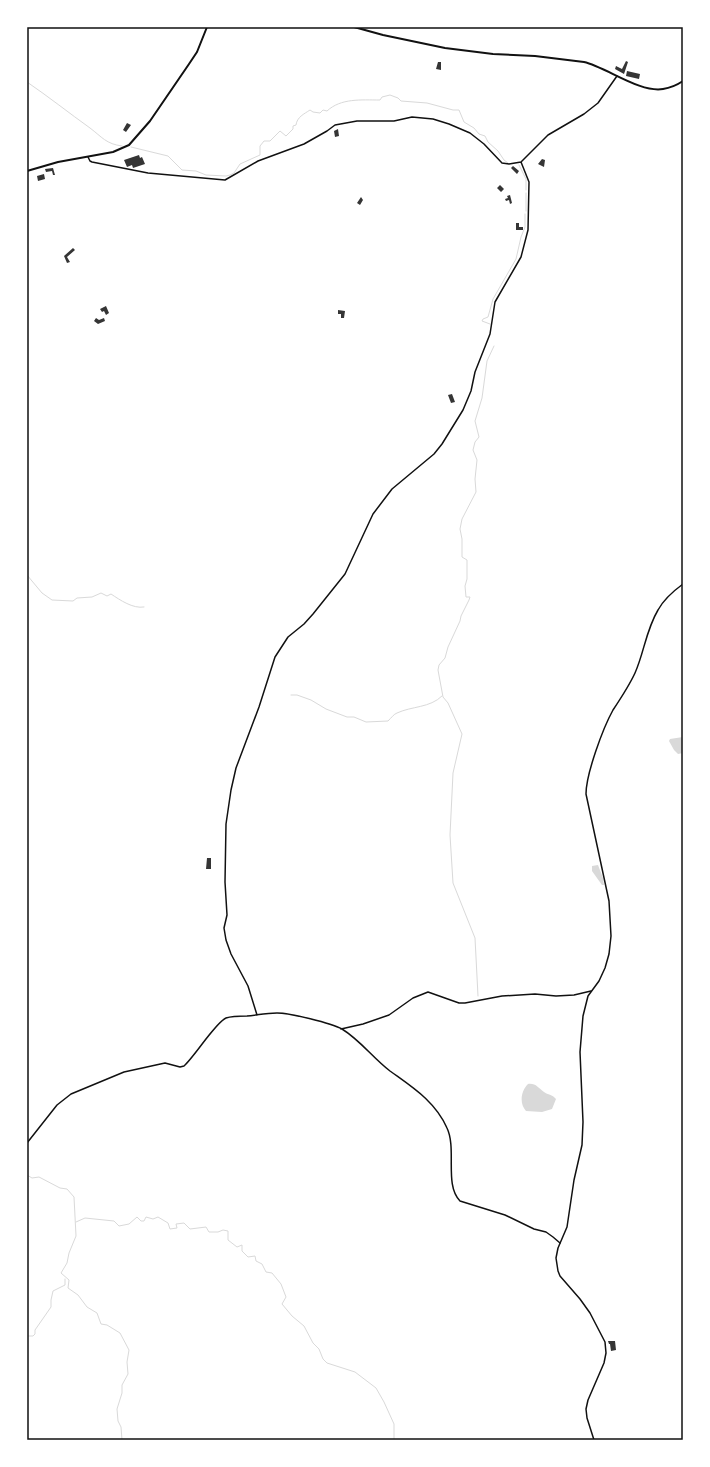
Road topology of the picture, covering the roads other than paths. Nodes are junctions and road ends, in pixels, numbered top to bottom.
1 (207, 27) edge
2 (354, 27) edge
3 (617, 76) junction
4 (683, 82) edge
5 (88, 158) junction
6 (522, 162) junction
7 (27, 171) edge
8 (683, 584) edge
9 (591, 991) junction
10 (257, 1015) junction
11 (342, 1029) junction
12 (27, 1143) edge
13 (560, 1243) junction
14 (594, 1440) edge

1 - 5 main road
2 - 3 main road
3 - 4 main road
3 - 6 street
5 - 6 street
5 - 7 main road
6 - 10 street
8 - 9 street
9 - 11 street
9 - 13 street
10 - 11 street
10 - 12 street
11 - 13 street
13 - 14 street

